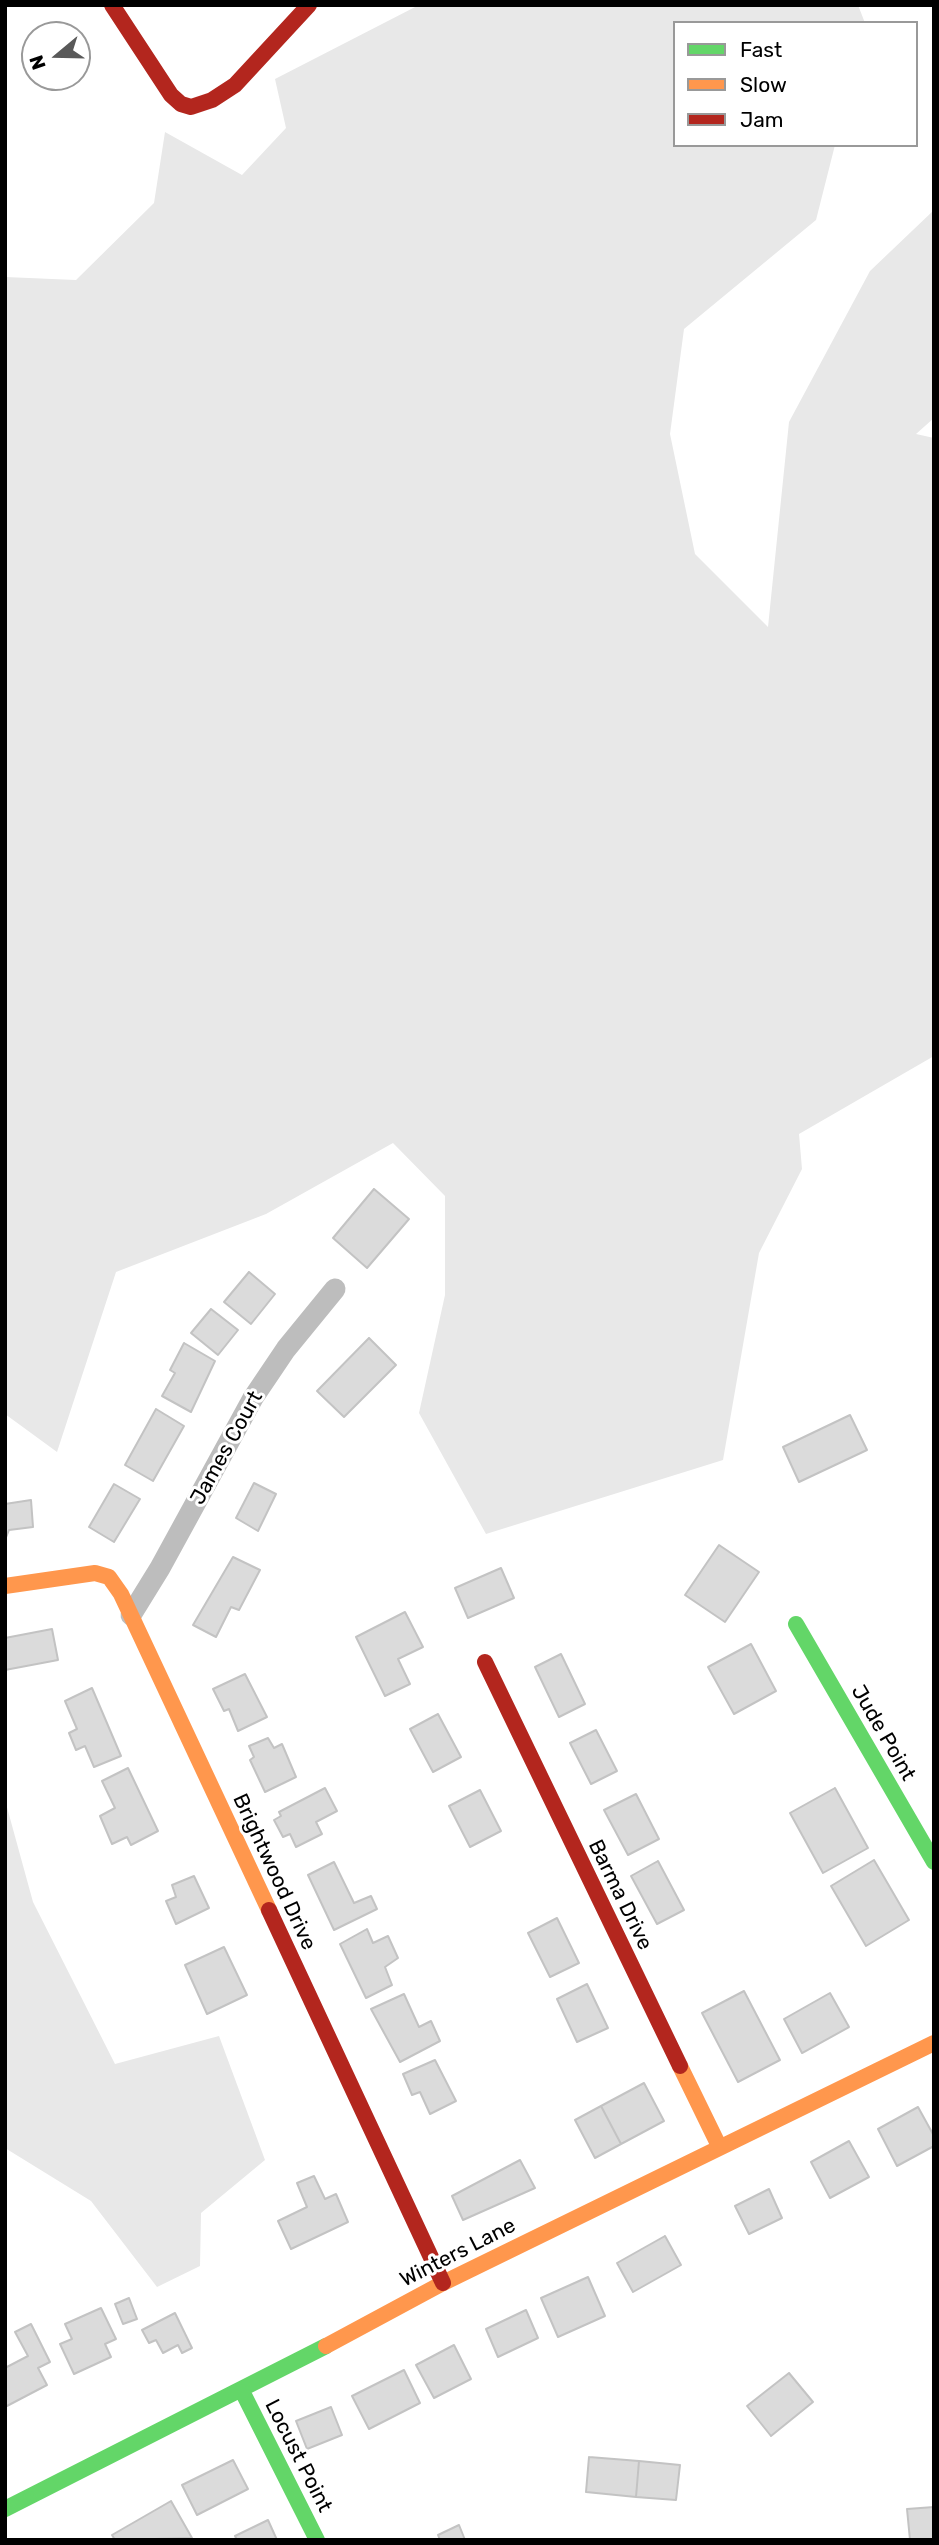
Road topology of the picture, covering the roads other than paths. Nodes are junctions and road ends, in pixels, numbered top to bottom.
1 (112, 5) edge
2 (309, 5) edge
3 (335, 1289) dead end
4 (5, 1586) edge
5 (131, 1615) junction
6 (796, 1624) dead end
7 (485, 1662) dead end
8 (934, 1862) edge
9 (934, 2043) edge
10 (719, 2146) junction
11 (443, 2283) junction
12 (242, 2391) junction
13 (5, 2509) edge
14 (317, 2540) edge

1 - 2 street
3 - 5 street, James Court
4 - 5 street, Brightwood Drive
5 - 11 street, Brightwood Drive
6 - 8 street, Jude Point
7 - 10 street, Barma Drive
9 - 10 street, Winters Lane
10 - 11 street, Winters Lane
11 - 12 street, Winters Lane
12 - 13 street, Winters Lane
12 - 14 street, Locust Point

